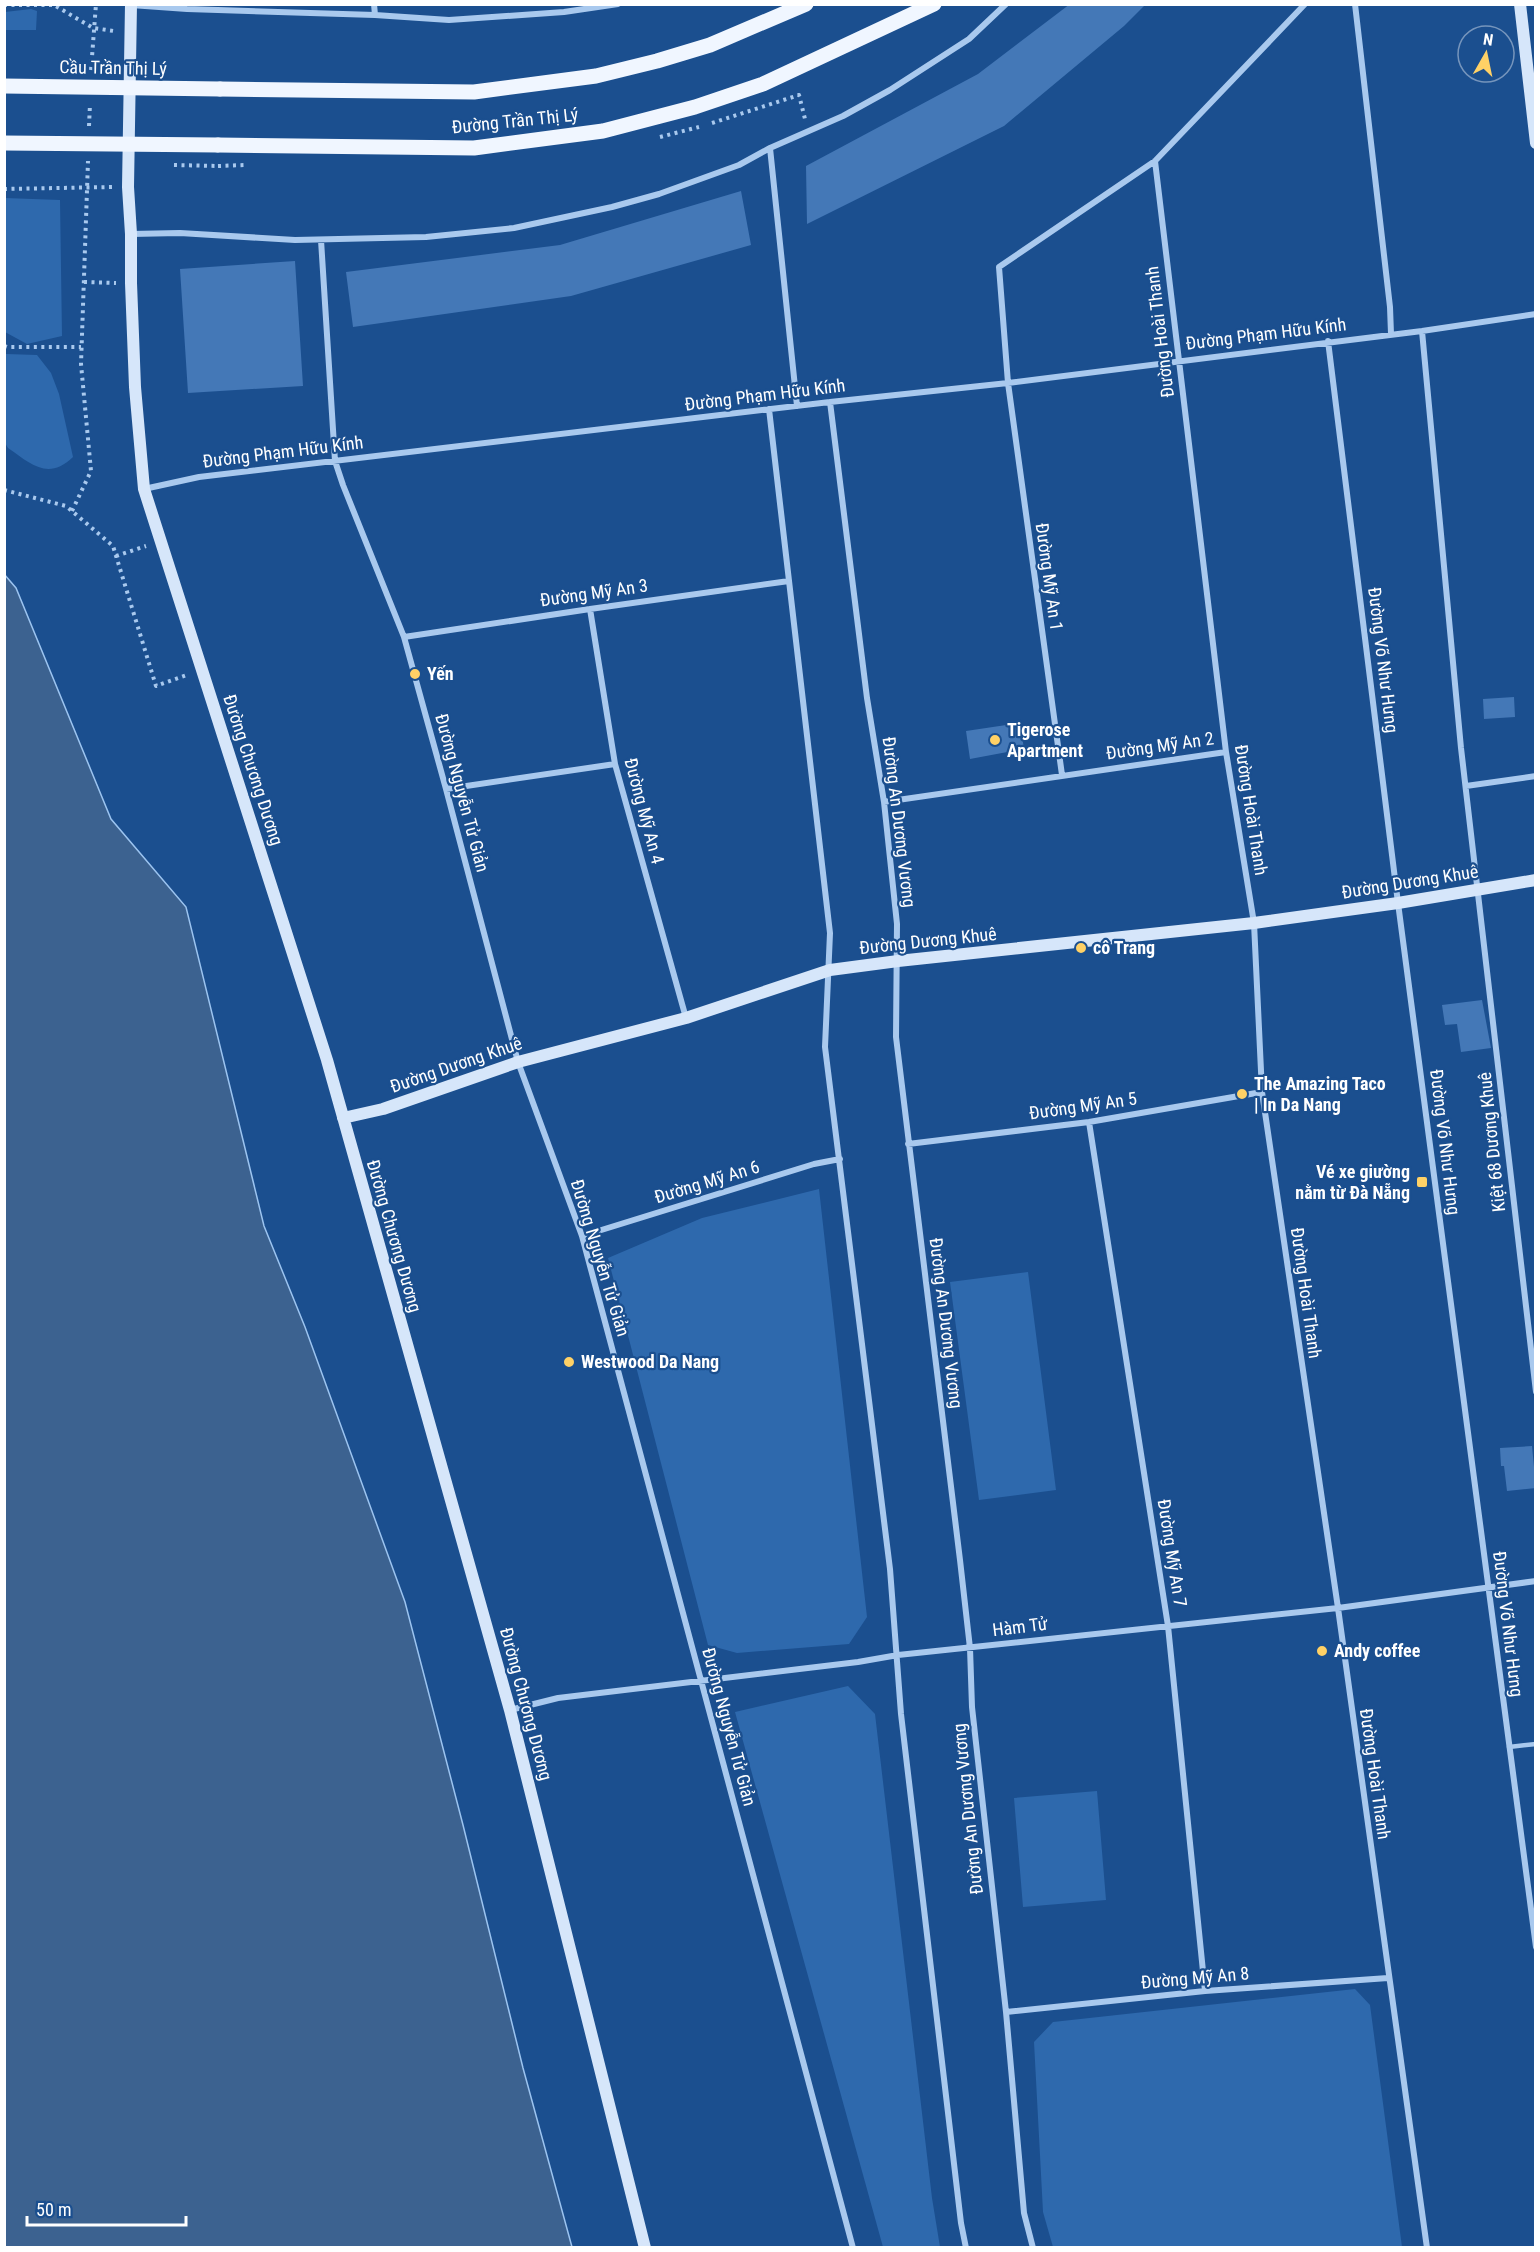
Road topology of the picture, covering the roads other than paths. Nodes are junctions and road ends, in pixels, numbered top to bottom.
1 (374, 4) edge
2 (618, 4) edge
3 (806, 4) edge
4 (934, 4) edge
5 (1006, 4) edge
6 (1305, 4) edge
7 (1355, 4) edge
8 (1520, 4) edge
9 (131, 5) edge
10 (375, 15) junction
11 (4, 86) edge
12 (220, 89) joint
13 (4, 143) edge
14 (1536, 143) edge
15 (770, 148) junction
16 (1155, 161) junction
17 (131, 234) junction
18 (321, 240) junction
19 (1536, 314) edge
20 (1422, 331) junction
21 (1391, 334) junction
22 (1328, 341) junction
23 (1178, 360) junction
24 (1008, 383) junction
25 (830, 402) junction
26 (796, 406) junction
27 (769, 409) junction
28 (335, 461) junction
29 (144, 489) junction
30 (789, 582) junction
31 (590, 609) junction
32 (404, 637) junction
33 (1226, 752) junction
34 (615, 764) junction
35 (1062, 775) junction
36 (1536, 776) edge
37 (1466, 786) junction
38 (446, 789) junction
39 (884, 802) junction
40 (1536, 880) edge
41 (1478, 890) junction
42 (1398, 903) junction
43 (1254, 923) junction
44 (898, 961) junction
45 (830, 970) junction
46 (686, 1018) junction
47 (518, 1062) junction
48 (1262, 1092) junction
49 (343, 1118) junction
50 (1089, 1122) junction
51 (908, 1144) junction
52 (840, 1159) junction
53 (582, 1236) junction
54 (1536, 1392) edge
55 (1536, 1581) edge
56 (1488, 1587) junction
57 (1338, 1608) junction
58 (1168, 1626) junction
59 (970, 1648) junction
60 (898, 1654) junction
61 (701, 1681) junction
62 (510, 1710) junction
63 (1536, 1744) edge
64 (1509, 1747) junction
65 (1536, 1947) edge
66 (1388, 1978) junction
67 (1205, 1991) junction
68 (1006, 2012) junction
69 (645, 2247) edge
70 (853, 2247) edge
71 (966, 2247) edge
72 (1033, 2247) edge
73 (1427, 2247) edge

1 - 10 street
2 - 10 street
3 - 12 main road, Đường Trần Thị Lý
4 - 13 main road, Đường Trần Thị Lý, bridge
5 - 15 street
6 - 16 street
7 - 21 street
8 - 14 main road
9 - 10 street
9 - 17 main road, Đường Chương Dương
11 - 12 main road, Cầu Trần Thị Lý, bridge
15 - 18 street
15 - 26 street
16 - 23 street, Đường Hoài Thanh
16 - 24 street, Đường Mỹ An 1
17 - 18 street
17 - 29 main road, Đường Chương Dương
18 - 28 street, Đường Nguyễn Tử Giản
19 - 20 street, Đường Phạm Hữu Kính
20 - 21 street, Đường Phạm Hữu Kính
20 - 37 street
21 - 22 street, Đường Phạm Hữu Kính
22 - 23 street, Đường Phạm Hữu Kính
22 - 42 street, Đường Võ Như Hưng
23 - 24 street, Đường Phạm Hữu Kính
23 - 33 street, Đường Hoài Thanh
24 - 25 street, Đường Phạm Hữu Kính
24 - 35 street, Đường Mỹ An 1
25 - 26 street, Đường Phạm Hữu Kính
25 - 39 street, Đường An Dương Vương
26 - 27 street, Đường Phạm Hữu Kính
27 - 28 street, Đường Phạm Hữu Kính
27 - 30 street
28 - 29 street, Đường Phạm Hữu Kính
28 - 32 street, Đường Nguyễn Tử Giản
29 - 49 main road, Đường Chương Dương
30 - 31 street, Đường Mỹ An 3
30 - 45 street
31 - 32 street, Đường Mỹ An 3
31 - 34 street, Đường Mỹ An 4
32 - 38 street, Đường Nguyễn Tử Giản
33 - 35 street, Đường Mỹ An 2
33 - 43 street, Đường Hoài Thanh
34 - 38 street
34 - 46 street, Đường Mỹ An 4
35 - 39 street, Đường Mỹ An 2
36 - 37 street
37 - 41 street
38 - 47 street, Đường Nguyễn Tử Giản
39 - 44 street, Đường An Dương Vương
40 - 41 main road, Đường Dương Khuê
41 - 42 main road, Đường Dương Khuê
41 - 54 street, Kiệt 68 Dương Khuê
42 - 43 main road, Đường Dương Khuê
42 - 56 street, Đường Võ Như Hưng
43 - 44 main road, Đường Dương Khuê
43 - 48 street, Đường Hoài Thanh
44 - 45 main road, Đường Dương Khuê
44 - 51 street, Đường An Dương Vương
45 - 46 main road, Đường Dương Khuê
45 - 52 street
46 - 47 main road, Đường Dương Khuê
47 - 49 main road, Đường Dương Khuê
47 - 53 street, Đường Nguyễn Tử Giản
48 - 50 street, Đường Mỹ An 5
48 - 57 street, Đường Hoài Thanh
49 - 62 main road, Đường Chương Dương
50 - 51 street, Đường Mỹ An 5
50 - 58 street, Đường Mỹ An 7
51 - 59 street, Đường An Dương Vương
52 - 53 street, Đường Mỹ An 6
52 - 60 street
53 - 61 street, Đường Nguyễn Tử Giản
55 - 56 street, Hàm Tử
56 - 57 street, Hàm Tử
56 - 64 street, Đường Võ Như Hưng
57 - 58 street, Hàm Tử
57 - 66 street, Đường Hoài Thanh
58 - 59 street, Hàm Tử
58 - 67 street, Đường Mỹ An 7
59 - 60 street, Hàm Tử
59 - 68 street, Đường An Dương Vương
60 - 61 street, Hàm Tử
60 - 71 street
61 - 62 street, Hàm Tử
61 - 70 street, Đường Nguyễn Tử Giản
62 - 69 main road, Đường Chương Dương
63 - 64 lane
64 - 65 street, Đường Võ Như Hưng
66 - 67 street, Đường Mỹ An 8
66 - 73 street, Đường Hoài Thanh
67 - 68 street, Đường Mỹ An 8
68 - 72 street, Đường An Dương Vương

